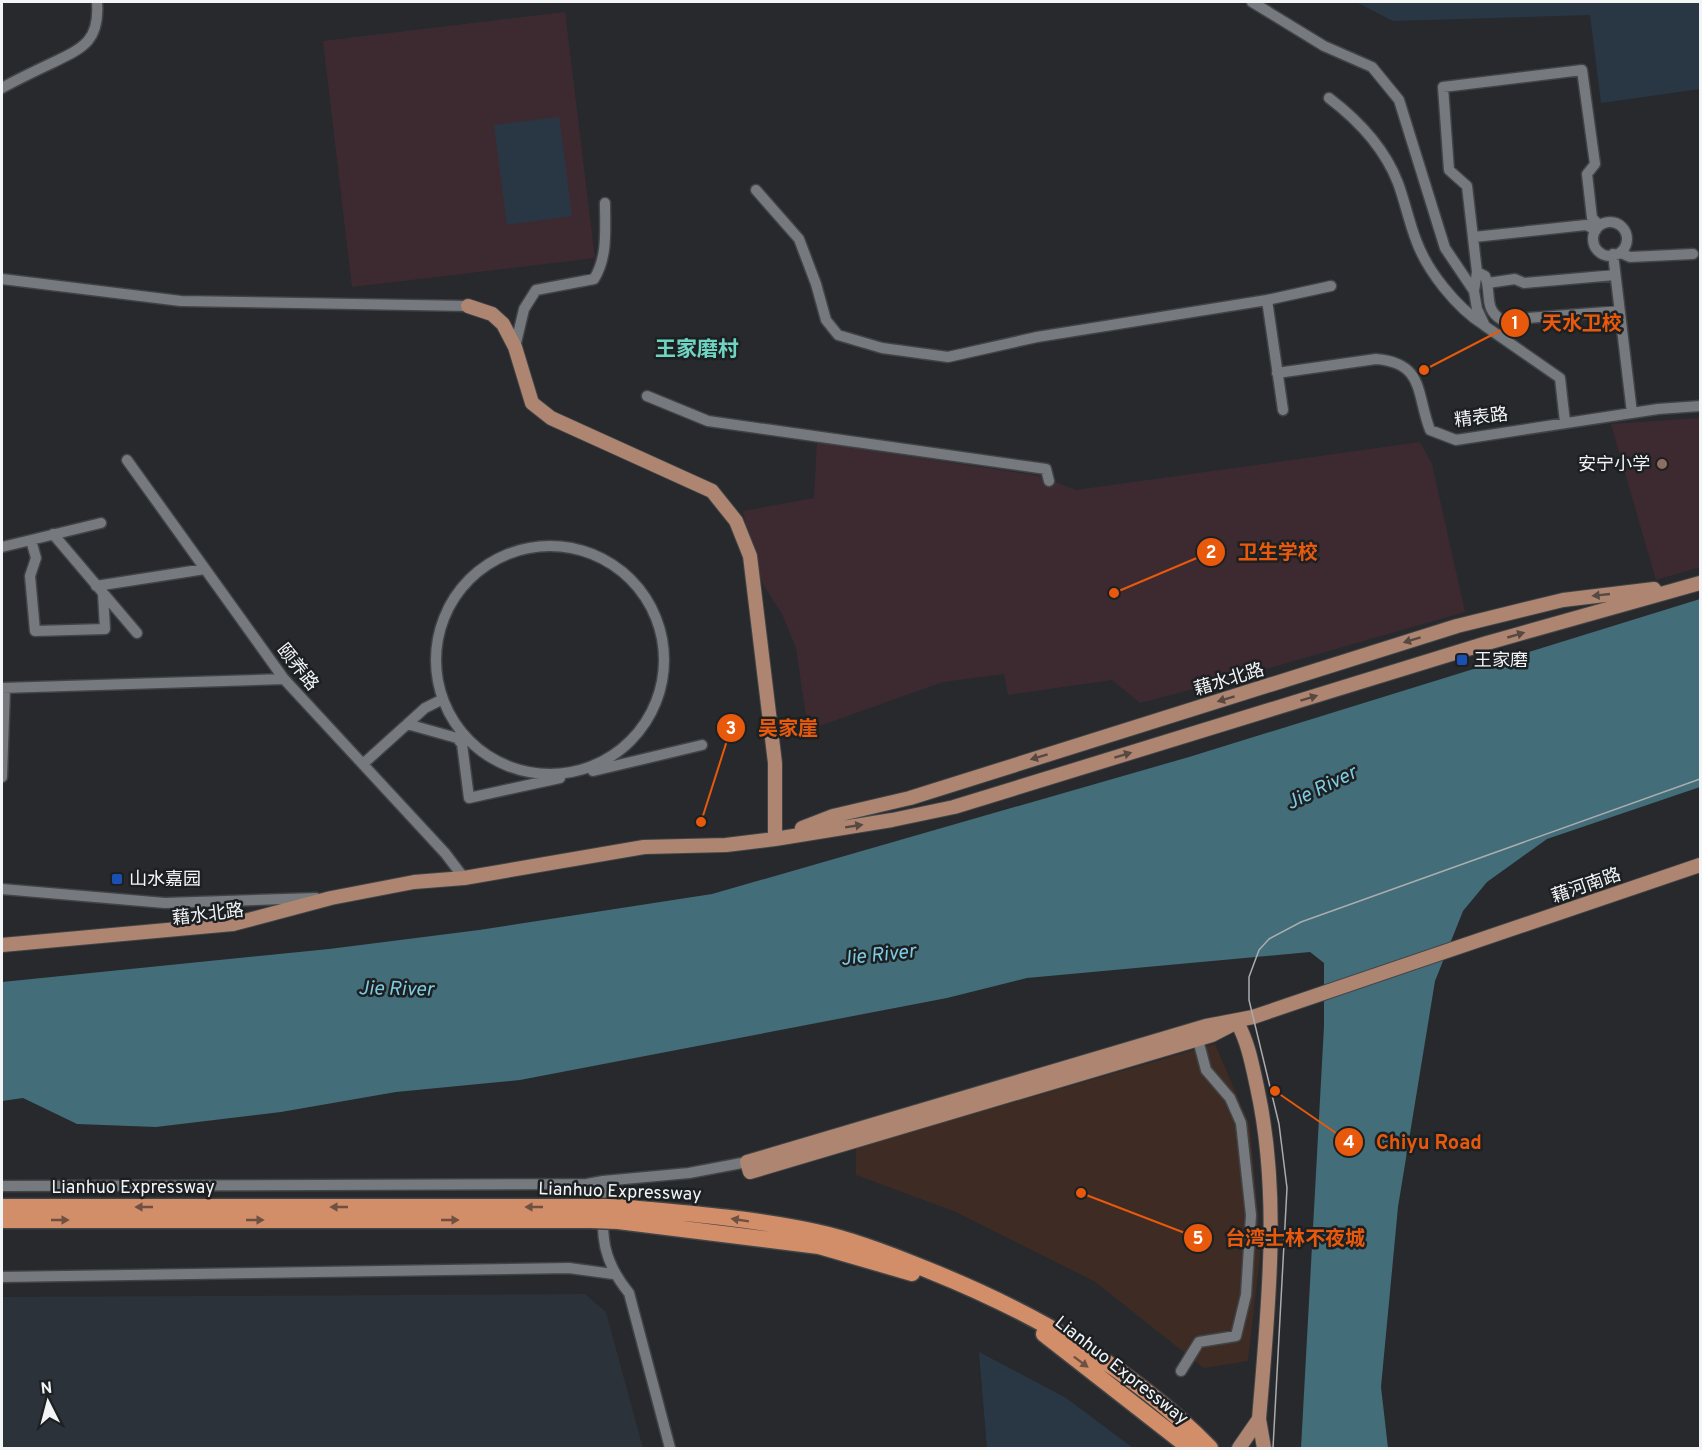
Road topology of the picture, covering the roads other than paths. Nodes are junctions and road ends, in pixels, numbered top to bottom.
1 (97, 2) edge
2 (1252, 2) edge
3 (2, 88) edge
4 (1329, 98) dead end
5 (756, 190) dead end
6 (604, 203) dead end
7 (1597, 227) junction
8 (1474, 237) junction
9 (1617, 254) junction
10 (1693, 254) dead end
11 (1477, 272) junction
12 (1615, 274) junction
13 (2, 279) edge
14 (1488, 283) junction
15 (1331, 286) dead end
16 (1474, 291) junction
17 (1267, 300) junction
18 (468, 306) joint
19 (1620, 311) junction
20 (1485, 326) junction
21 (515, 347) junction
22 (1277, 373) junction
23 (647, 396) dead end
24 (1701, 406) edge
25 (1282, 410) dead end
26 (1632, 413) junction
27 (1565, 423) junction
28 (127, 460) dead end
29 (1049, 481) dead end
30 (101, 523) dead end
31 (53, 534) junction
32 (32, 540) junction
33 (2, 547) edge
34 (205, 569) junction
35 (1701, 583) edge
36 (100, 590) junction
37 (137, 633) dead end
38 (284, 679) junction
39 (3, 688) edge
40 (442, 699) junction
41 (407, 724) junction
42 (702, 745) dead end
43 (363, 764) junction
44 (2, 777) edge
45 (775, 839) junction
46 (1701, 865) edge
47 (464, 878) junction
48 (414, 882) junction
49 (2, 890) edge
50 (331, 898) junction
51 (2, 945) edge
52 (2, 950) edge
53 (1237, 1022) junction
54 (1198, 1040) junction
55 (747, 1162) junction
56 (603, 1181) junction
57 (2, 1186) edge
58 (2, 1207) edge
59 (592, 1214) junction
60 (2, 1220) edge
61 (614, 1274) junction
62 (2, 1277) edge
63 (1181, 1371) dead end
64 (1259, 1419) junction
65 (1174, 1424) junction
66 (670, 1449) edge
67 (1190, 1449) edge
68 (1210, 1449) edge
69 (1239, 1449) edge
70 (1264, 1449) edge

1 - 3 street
2 - 16 street
4 - 20 street
5 - 17 street
6 - 21 street
7 - 8 street
7 - 8 street
7 - 9 street
7 - 9 street
8 - 11 street
9 - 10 street
9 - 12 street
11 - 14 street
11 - 16 street
12 - 14 street
12 - 19 street
13 - 18 street
14 - 19 street
15 - 17 street
16 - 20 street
17 - 22 street
18 - 21 main road
19 - 26 street
20 - 27 street
21 - 45 main road
22 - 25 street
22 - 27 street, 精表路
23 - 29 street
24 - 26 street, 精表路
26 - 27 street, 精表路
28 - 34 street, 颐养路
30 - 31 street
31 - 32 street
31 - 36 street
32 - 33 street
32 - 36 street
34 - 36 street
34 - 38 street, 颐养路
45 -> 35 main road, 藉水北路
35 -> 45 main road, 藉水北路
36 - 37 street
38 - 39 street
38 - 43 street, 颐养路
39 - 44 street
40 - 40 street
40 - 41 street
41 - 42 street
41 - 43 street
43 - 47 street, 颐养路
45 - 47 main road, 藉水北路
46 - 53 main road, 藉河南路
47 - 48 main road, 藉水北路
48 - 50 main road, 藉水北路
48 - 52 main road, 藉水北路
49 - 50 street
50 - 51 main road, 藉水北路
53 - 54 main road
53 - 55 main road
53 - 64 main road
54 - 55 main road
54 - 63 street
55 - 56 street
56 - 57 street
56 - 61 street
59 -> 58 highway, Lianhuo Expressway
60 -> 59 highway, Lianhuo Expressway
59 - 65 highway, Lianhuo Expressway, bridge
61 - 62 street
61 - 66 street
64 - 69 main road
64 - 70 main road
65 - 67 highway, Lianhuo Expressway
65 - 68 highway, Lianhuo Expressway

